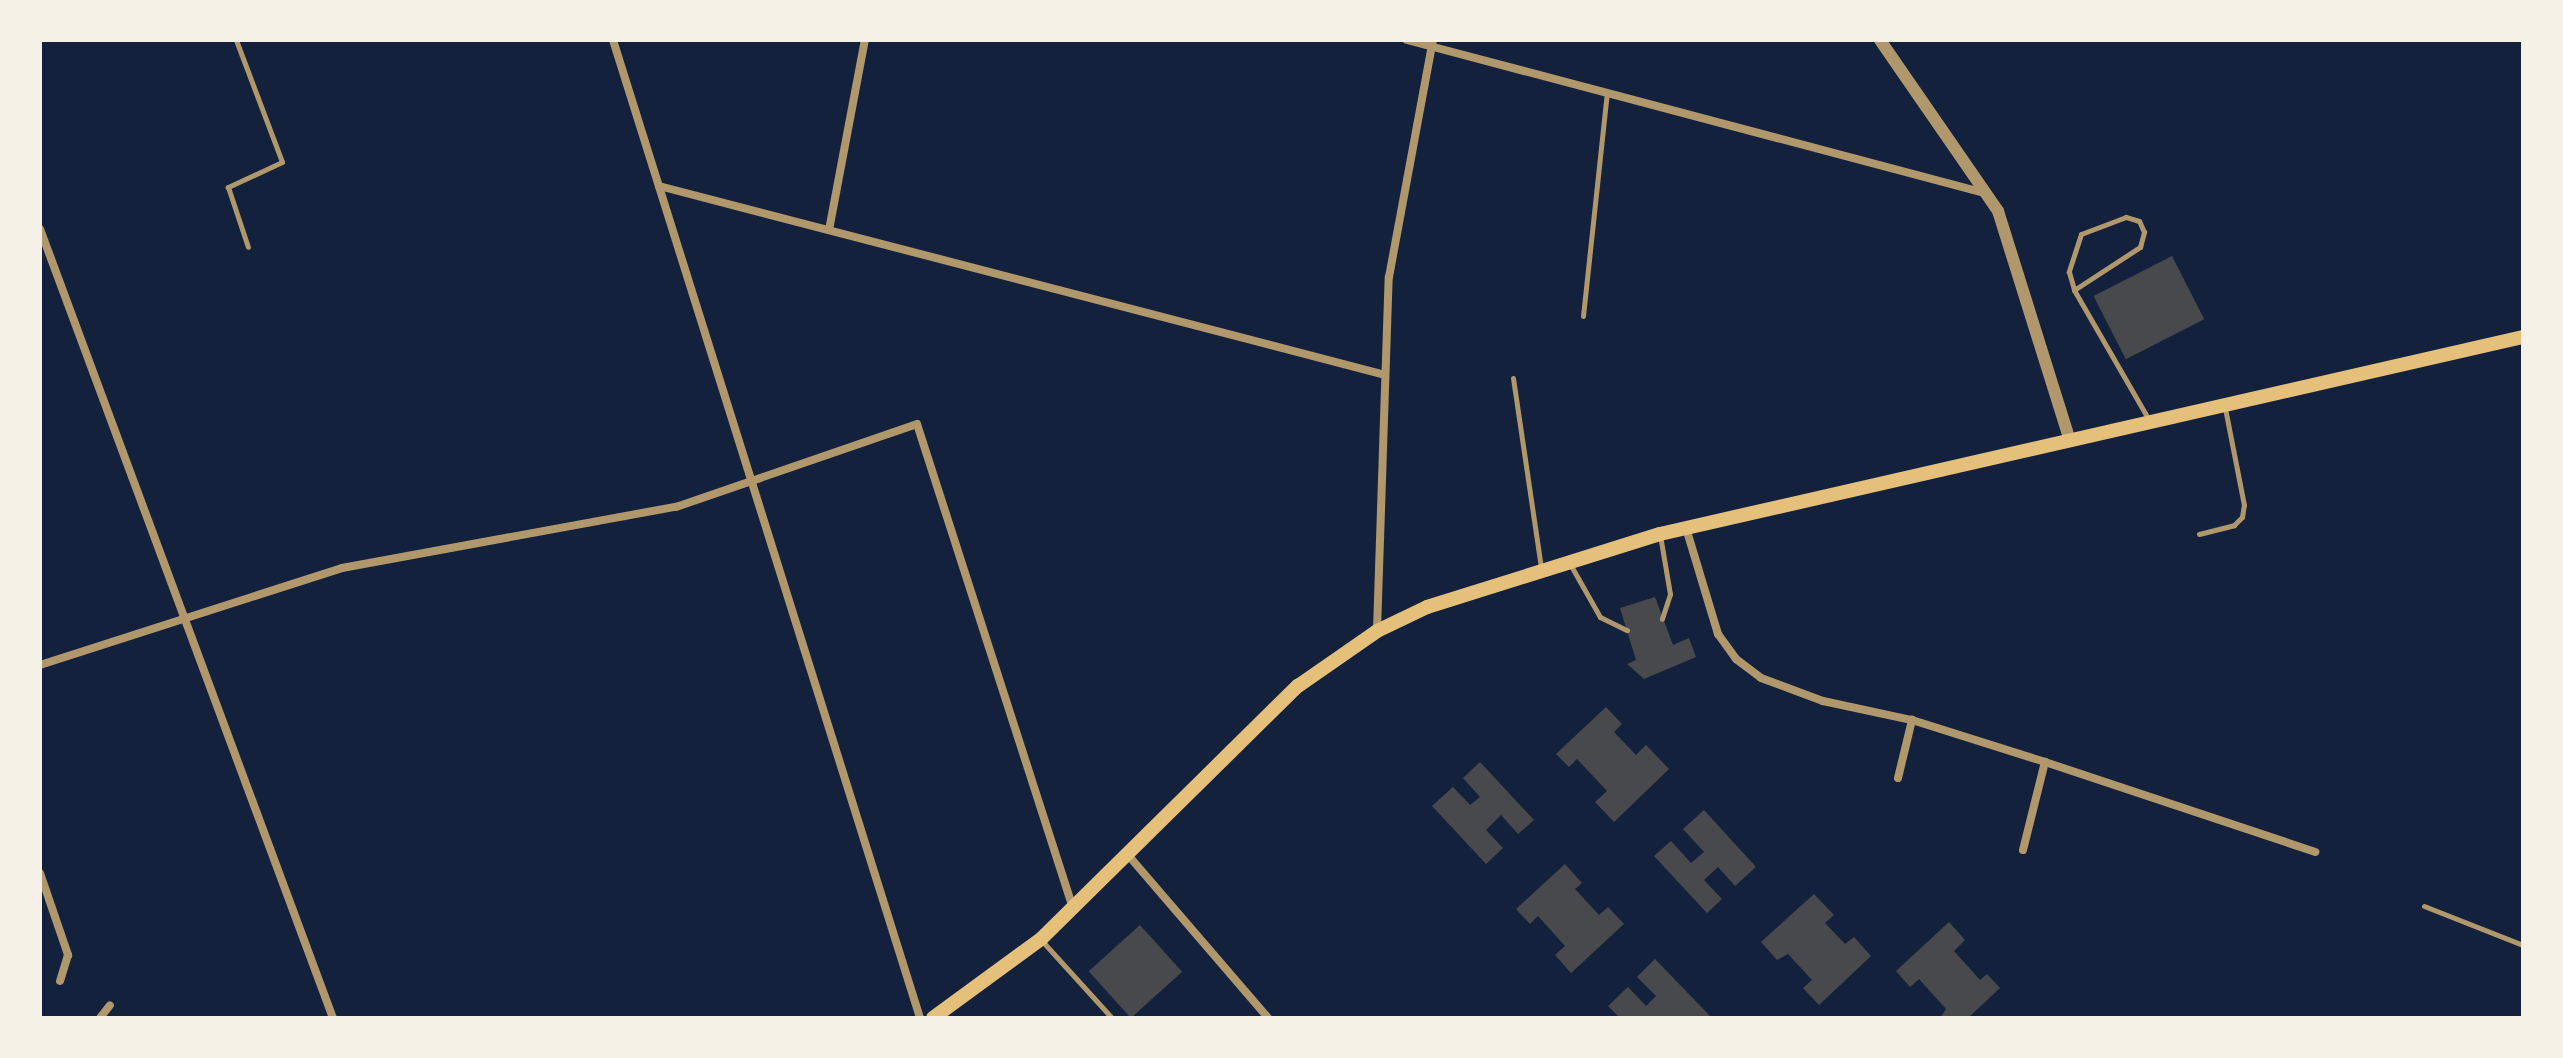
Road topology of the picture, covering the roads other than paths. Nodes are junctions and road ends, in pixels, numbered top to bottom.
1 (236, 40) edge
2 (613, 40) edge
3 (865, 40) edge
4 (1407, 40) edge
5 (1880, 40) edge
6 (1433, 43) edge
7 (1607, 93) junction
8 (659, 186) junction
9 (1989, 194) junction
10 (40, 229) edge
11 (829, 230) junction
12 (248, 247) dead end
13 (2074, 290) junction
14 (1583, 316) dead end
15 (2523, 337) edge
16 (1382, 374) junction
17 (1513, 378) dead end
18 (2224, 403) junction
19 (2149, 420) junction
20 (2069, 438) junction
21 (752, 480) junction
22 (1686, 528) junction
23 (1660, 534) junction
24 (2199, 534) dead end
25 (1568, 559) junction
26 (1541, 567) junction
27 (184, 618) junction
28 (1662, 619) dead end
29 (1627, 630) dead end
30 (1377, 631) junction
31 (40, 665) edge
32 (1912, 720) junction
33 (2045, 762) junction
34 (1898, 778) dead end
35 (2023, 850) dead end
36 (2315, 852) dead end
37 (1128, 855) junction
38 (40, 873) edge
39 (2424, 906) dead end
40 (1074, 909) junction
41 (1041, 939) junction
42 (2523, 945) edge
43 (60, 981) dead end
44 (110, 1005) dead end
45 (941, 1016) edge
46 (100, 1018) edge
47 (333, 1018) edge
48 (920, 1018) edge
49 (1112, 1018) edge
50 (1268, 1018) edge

1 - 12 lane
2 - 8 street
3 - 11 street
4 - 6 street
5 - 9 street
6 - 7 street
6 - 16 street
7 - 9 street
7 - 14 lane
8 - 11 street
8 - 21 street
9 - 20 street
10 - 27 street
11 - 16 street
13 - 13 lane
13 - 19 lane
15 - 18 main road
16 - 30 street
17 - 26 lane
18 - 19 main road
18 - 24 lane
19 - 20 main road
20 - 22 main road
21 - 27 street
21 - 40 street
21 - 48 street
22 - 23 main road
22 - 32 street
23 - 25 main road
23 - 28 lane
25 - 26 main road
25 - 29 lane
26 - 30 main road
27 - 31 street
27 - 47 street
30 - 37 main road
32 - 33 street
32 - 34 street
33 - 35 street
33 - 36 street
37 - 40 main road
37 - 50 street
38 - 43 street
39 - 42 lane
40 - 41 main road
41 - 45 main road
41 - 49 lane
44 - 46 street

